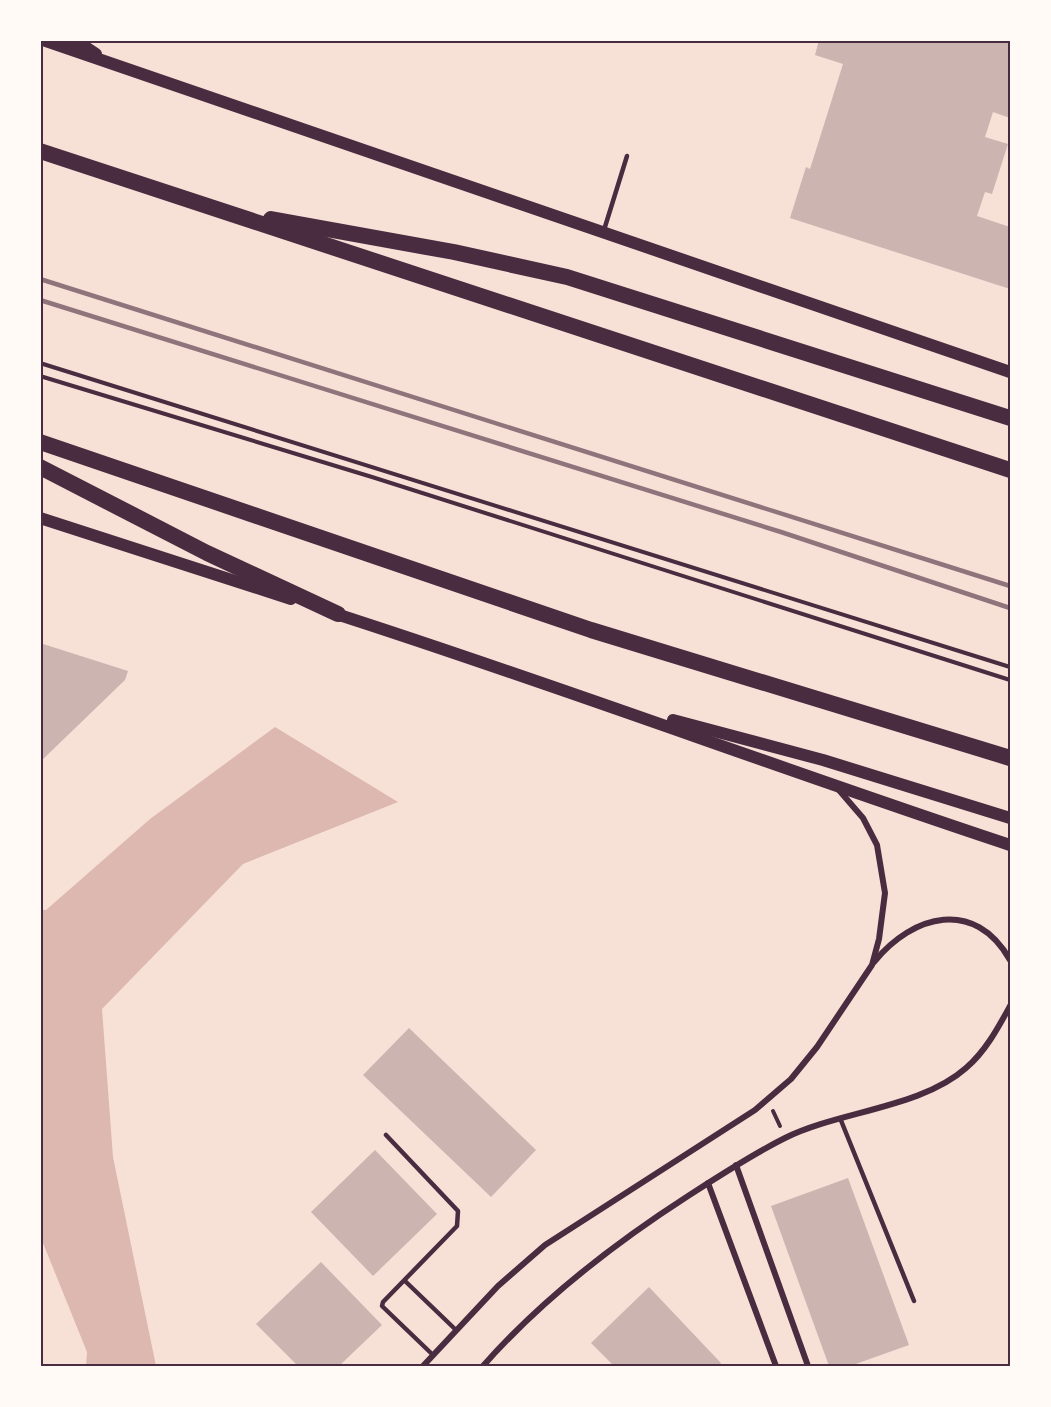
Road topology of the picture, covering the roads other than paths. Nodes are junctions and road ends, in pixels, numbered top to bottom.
1 (43, 40) edge
2 (75, 40) edge
3 (112, 64) junction
4 (40, 151) edge
5 (627, 156) dead end
6 (210, 208) junction
7 (603, 232) junction
8 (1011, 372) edge
9 (1011, 418) edge
10 (40, 442) edge
11 (40, 467) edge
12 (1011, 470) edge
13 (40, 518) edge
14 (338, 614) junction
15 (588, 697) junction
16 (1011, 758) edge
17 (835, 786) junction
18 (1011, 818) edge
19 (1011, 845) edge
20 (1011, 960) edge
21 (872, 965) junction
22 (1010, 1007) edge
23 (840, 1118) junction
24 (387, 1135) dead end
25 (736, 1165) junction
26 (708, 1183) junction
27 (405, 1281) junction
28 (914, 1301) dead end
29 (456, 1330) junction
30 (433, 1355) junction
31 (423, 1366) edge
32 (483, 1366) edge
33 (776, 1366) edge
34 (808, 1366) edge

1 - 3 main road
2 - 3 main road
3 - 7 main road
4 - 6 highway
5 - 7 lane
6 - 9 highway
6 - 12 highway
7 - 8 main road
10 - 16 highway
11 - 14 highway
13 - 14 main road
14 - 15 main road
15 - 17 main road
15 - 18 main road
17 - 19 main road
17 - 21 street
20 - 21 street
21 - 29 street
22 - 23 street
23 - 25 street
23 - 28 lane
24 - 27 lane
25 - 26 street
25 - 34 street
26 - 32 street
26 - 33 street
27 - 29 lane
27 - 30 lane
29 - 30 street
30 - 31 street

